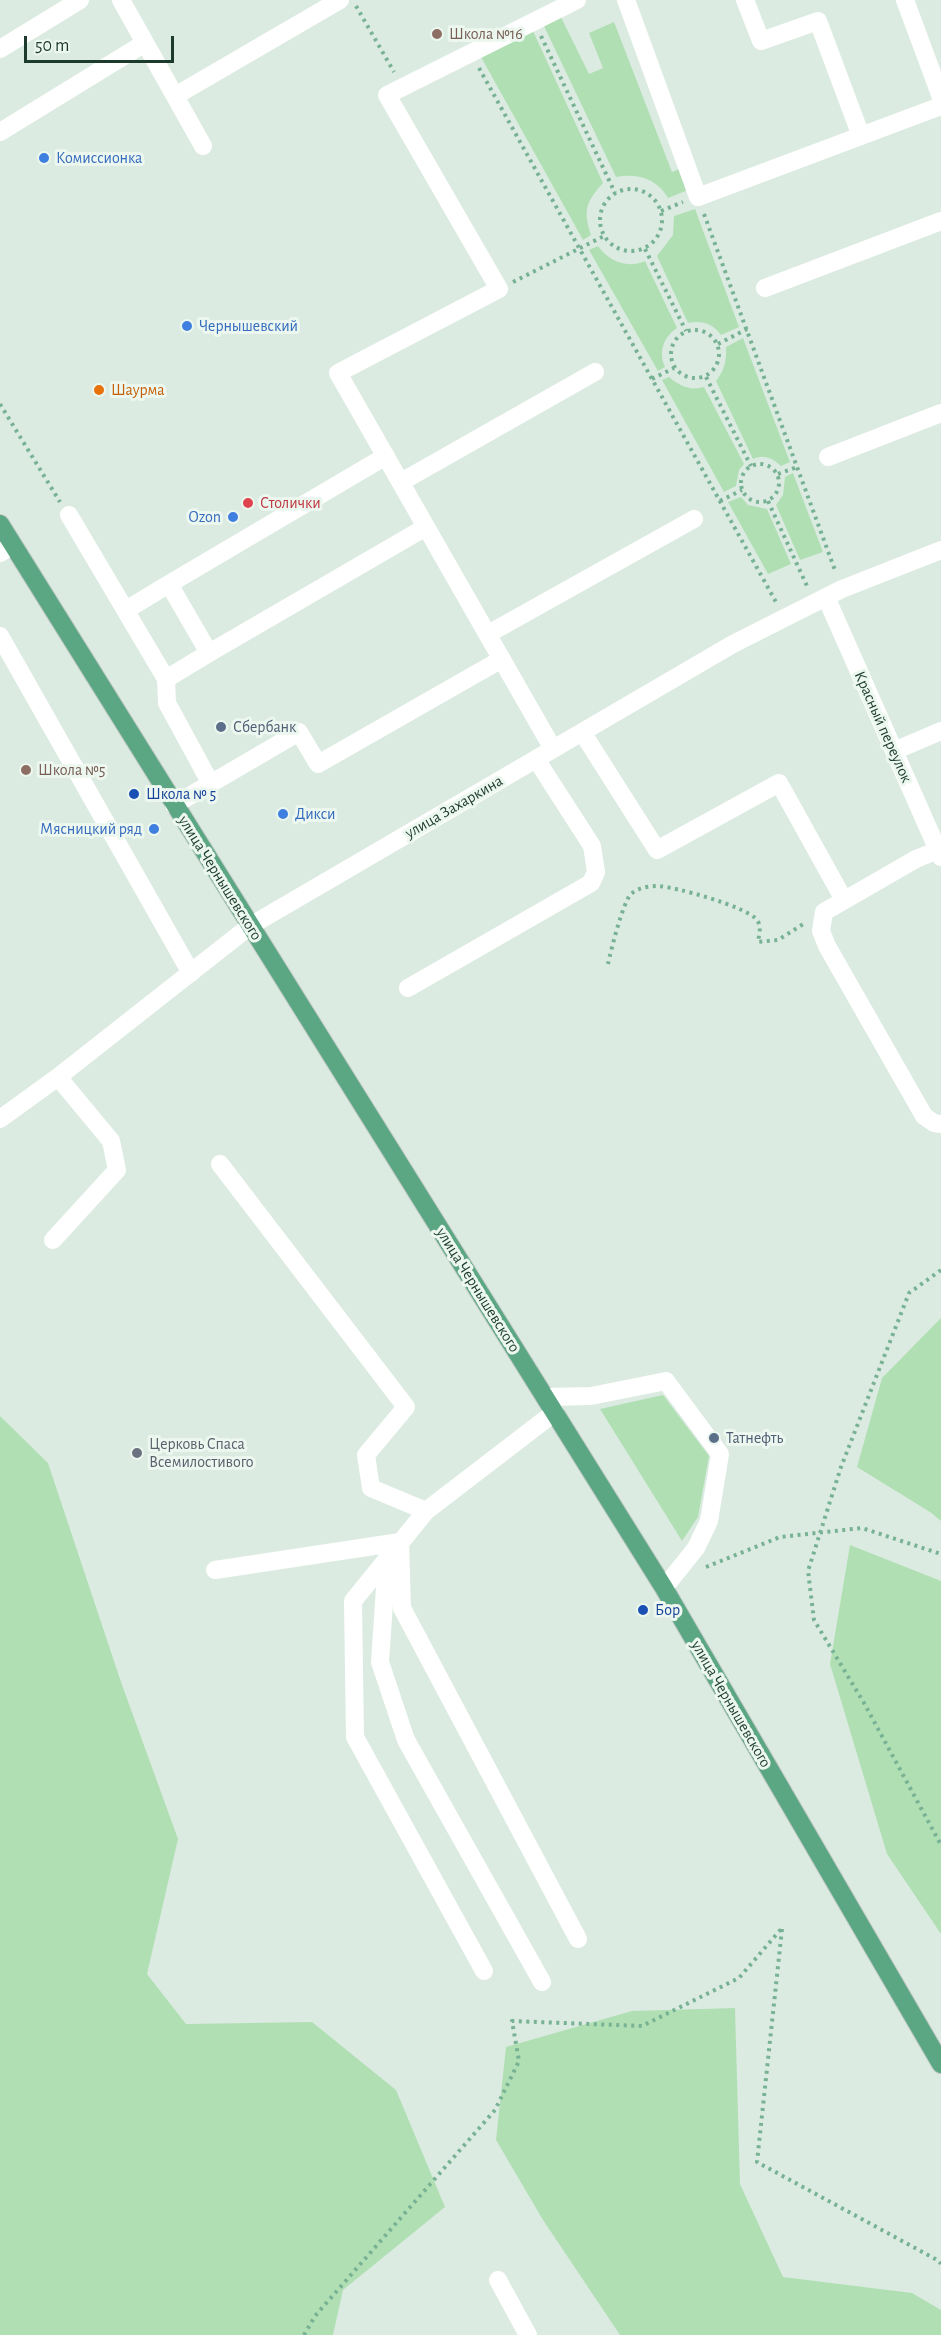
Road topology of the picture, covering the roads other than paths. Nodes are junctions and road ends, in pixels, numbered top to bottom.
1 (80, 0) edge
2 (121, 0) edge
3 (340, 0) edge
4 (577, 0) edge
5 (626, 0) edge
6 (745, 0) edge
7 (905, 0) edge
8 (145, 43) junction
9 (0, 49) edge
10 (175, 96) junction
11 (941, 98) edge
12 (941, 106) edge
13 (0, 132) edge
14 (861, 136) junction
15 (203, 146) dead end
16 (941, 221) edge
17 (765, 288) dead end
18 (594, 372) dead end
19 (941, 413) edge
20 (386, 456) junction
21 (828, 457) dead end
22 (401, 482) junction
23 (69, 515) road end
24 (694, 519) dead end
25 (0, 524) edge
26 (426, 527) junction
27 (6, 549) edge
28 (941, 550) edge
29 (169, 584) junction
30 (827, 596) junction
31 (126, 610) junction
32 (488, 634) junction
33 (0, 636) edge
34 (209, 653) junction
35 (502, 659) junction
36 (166, 679) junction
37 (941, 731) edge
38 (582, 732) junction
39 (553, 749) junction
40 (894, 751) junction
41 (536, 759) junction
42 (211, 784) junction
43 (174, 805) junction
44 (939, 854) edge
45 (844, 900) junction
46 (250, 926) junction
47 (191, 973) junction
48 (408, 988) dead end
49 (58, 1077) junction
50 (0, 1119) edge
51 (941, 1124) edge
52 (220, 1164) dead end
53 (54, 1240) dead end
54 (550, 1405) junction
55 (426, 1510) junction
56 (400, 1542) junction
57 (387, 1558) junction
58 (215, 1570) dead end
59 (664, 1588) junction
60 (578, 1939) dead end
61 (484, 1971) dead end
62 (542, 1982) dead end
63 (941, 2064) edge
64 (498, 2280) dead end
65 (528, 2335) edge

1 - 9 street
2 - 8 street
3 - 10 street
4 - 20 street
5 - 14 street
6 - 14 street
7 - 11 street
8 - 10 street
8 - 13 street
10 - 15 street
12 - 14 street
16 - 17 street
18 - 22 street
19 - 21 street
20 - 22 street
20 - 29 street
22 - 26 street
23 - 31 street
24 - 32 street
25 - 27 main road, улица Чернышевского
26 - 32 street
26 - 34 street
27 - 43 main road, улица Чернышевского
28 - 30 street, улица Захаркина
29 - 31 street
29 - 34 street
30 - 38 street, улица Захаркина
30 - 40 street, Красный переулок
31 - 36 street
32 - 35 street
33 - 47 street
34 - 36 street
35 - 39 street
35 - 42 street
36 - 42 street
37 - 40 street
38 - 39 street, улица Захаркина
38 - 45 street
39 - 41 street, улица Захаркина
40 - 44 street, Красный переулок
41 - 46 street, улица Захаркина
41 - 48 street
42 - 43 street
43 - 46 main road, улица Чернышевского
44 - 45 street
45 - 51 street
46 - 47 street, улица Захаркина
46 - 54 main road, улица Чернышевского
47 - 49 street, улица Захаркина
49 - 50 street, улица Захаркина
49 - 53 street
52 - 55 street
54 - 55 street
54 - 59 main road, улица Чернышевского
54 - 59 street
55 - 56 street
56 - 57 street
56 - 58 street
56 - 60 street
57 - 61 street
57 - 62 street
59 - 63 main road, улица Чернышевского
64 - 65 street

